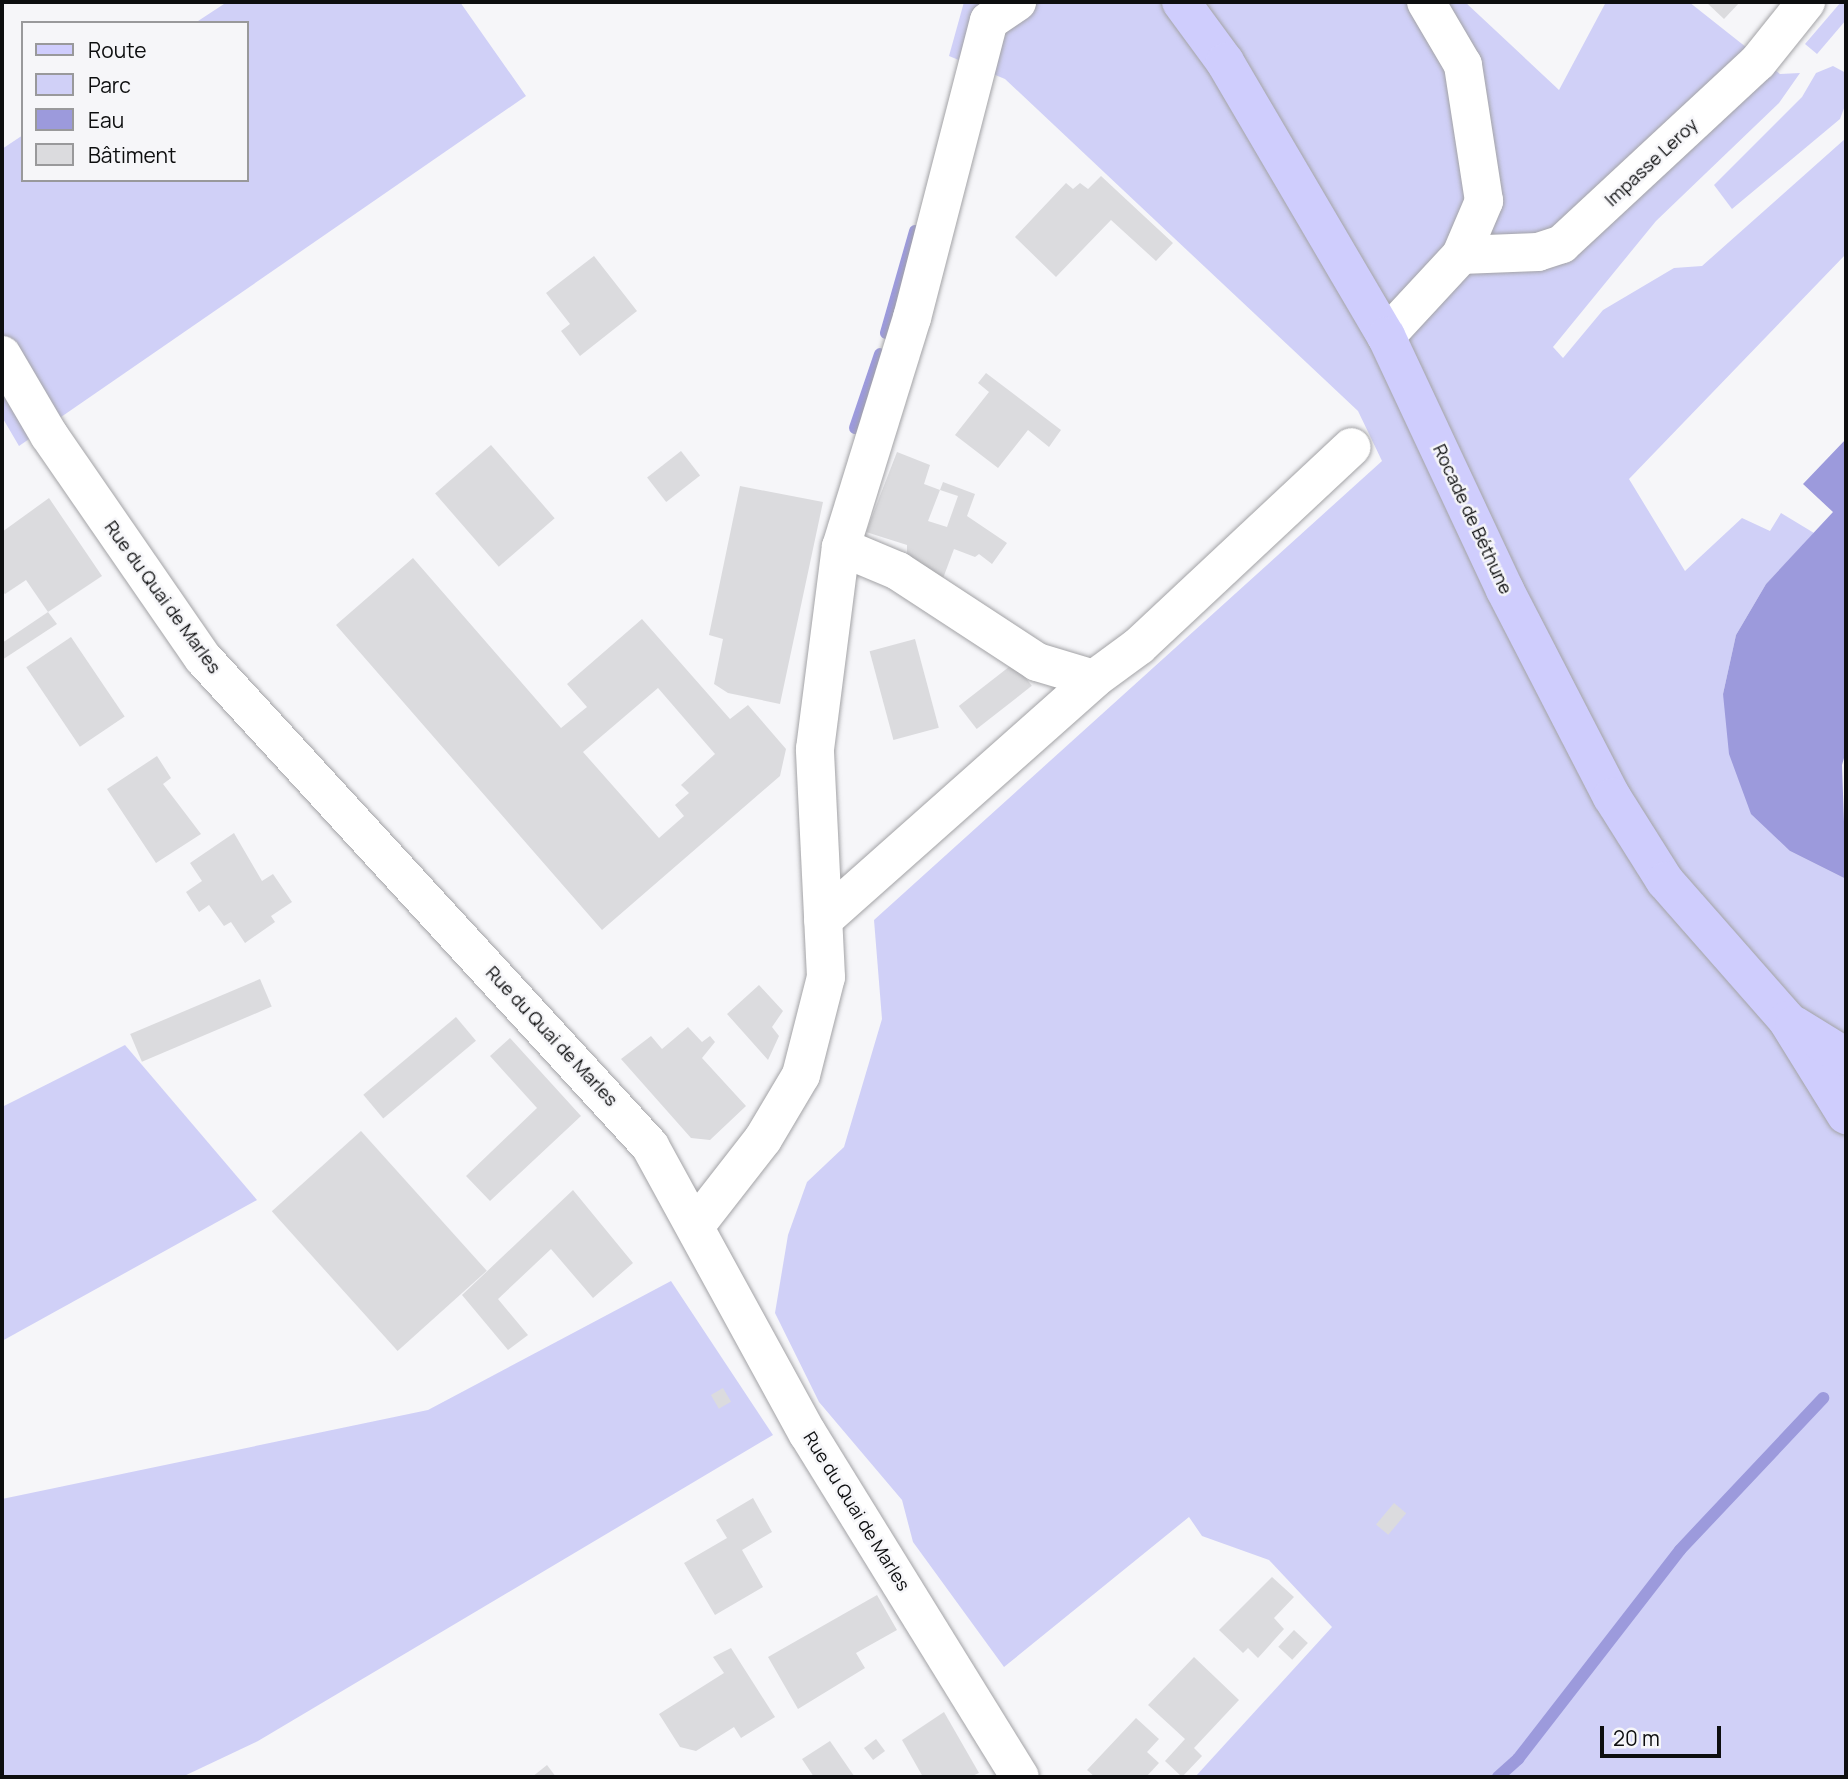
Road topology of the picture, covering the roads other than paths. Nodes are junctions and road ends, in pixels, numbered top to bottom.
1 (1017, 2) edge
2 (1181, 2) edge
3 (1426, 2) edge
4 (1806, 2) edge
5 (1461, 255) junction
6 (1386, 336) junction
7 (2, 355) edge
8 (1352, 447) dead end
9 (841, 547) junction
10 (1094, 679) junction
11 (823, 920) junction
12 (1787, 1020) junction
13 (1846, 1057) edge
14 (1846, 1115) edge
15 (696, 1225) junction
16 (1020, 1777) edge

1 - 9 street
2 - 6 main road, Rocade de Béthune
3 - 5 street
4 - 5 street, Impasse Leroy
5 - 6 street
6 - 12 main road, Rocade de Béthune
7 - 15 street, Rue du Quai de Marles
8 - 10 street
9 - 10 street
9 - 11 street
10 - 11 street
11 - 15 street
12 - 13 main road, Rocade de Béthune
12 - 14 main road, Rocade de Béthune
15 - 16 street, Rue du Quai de Marles

